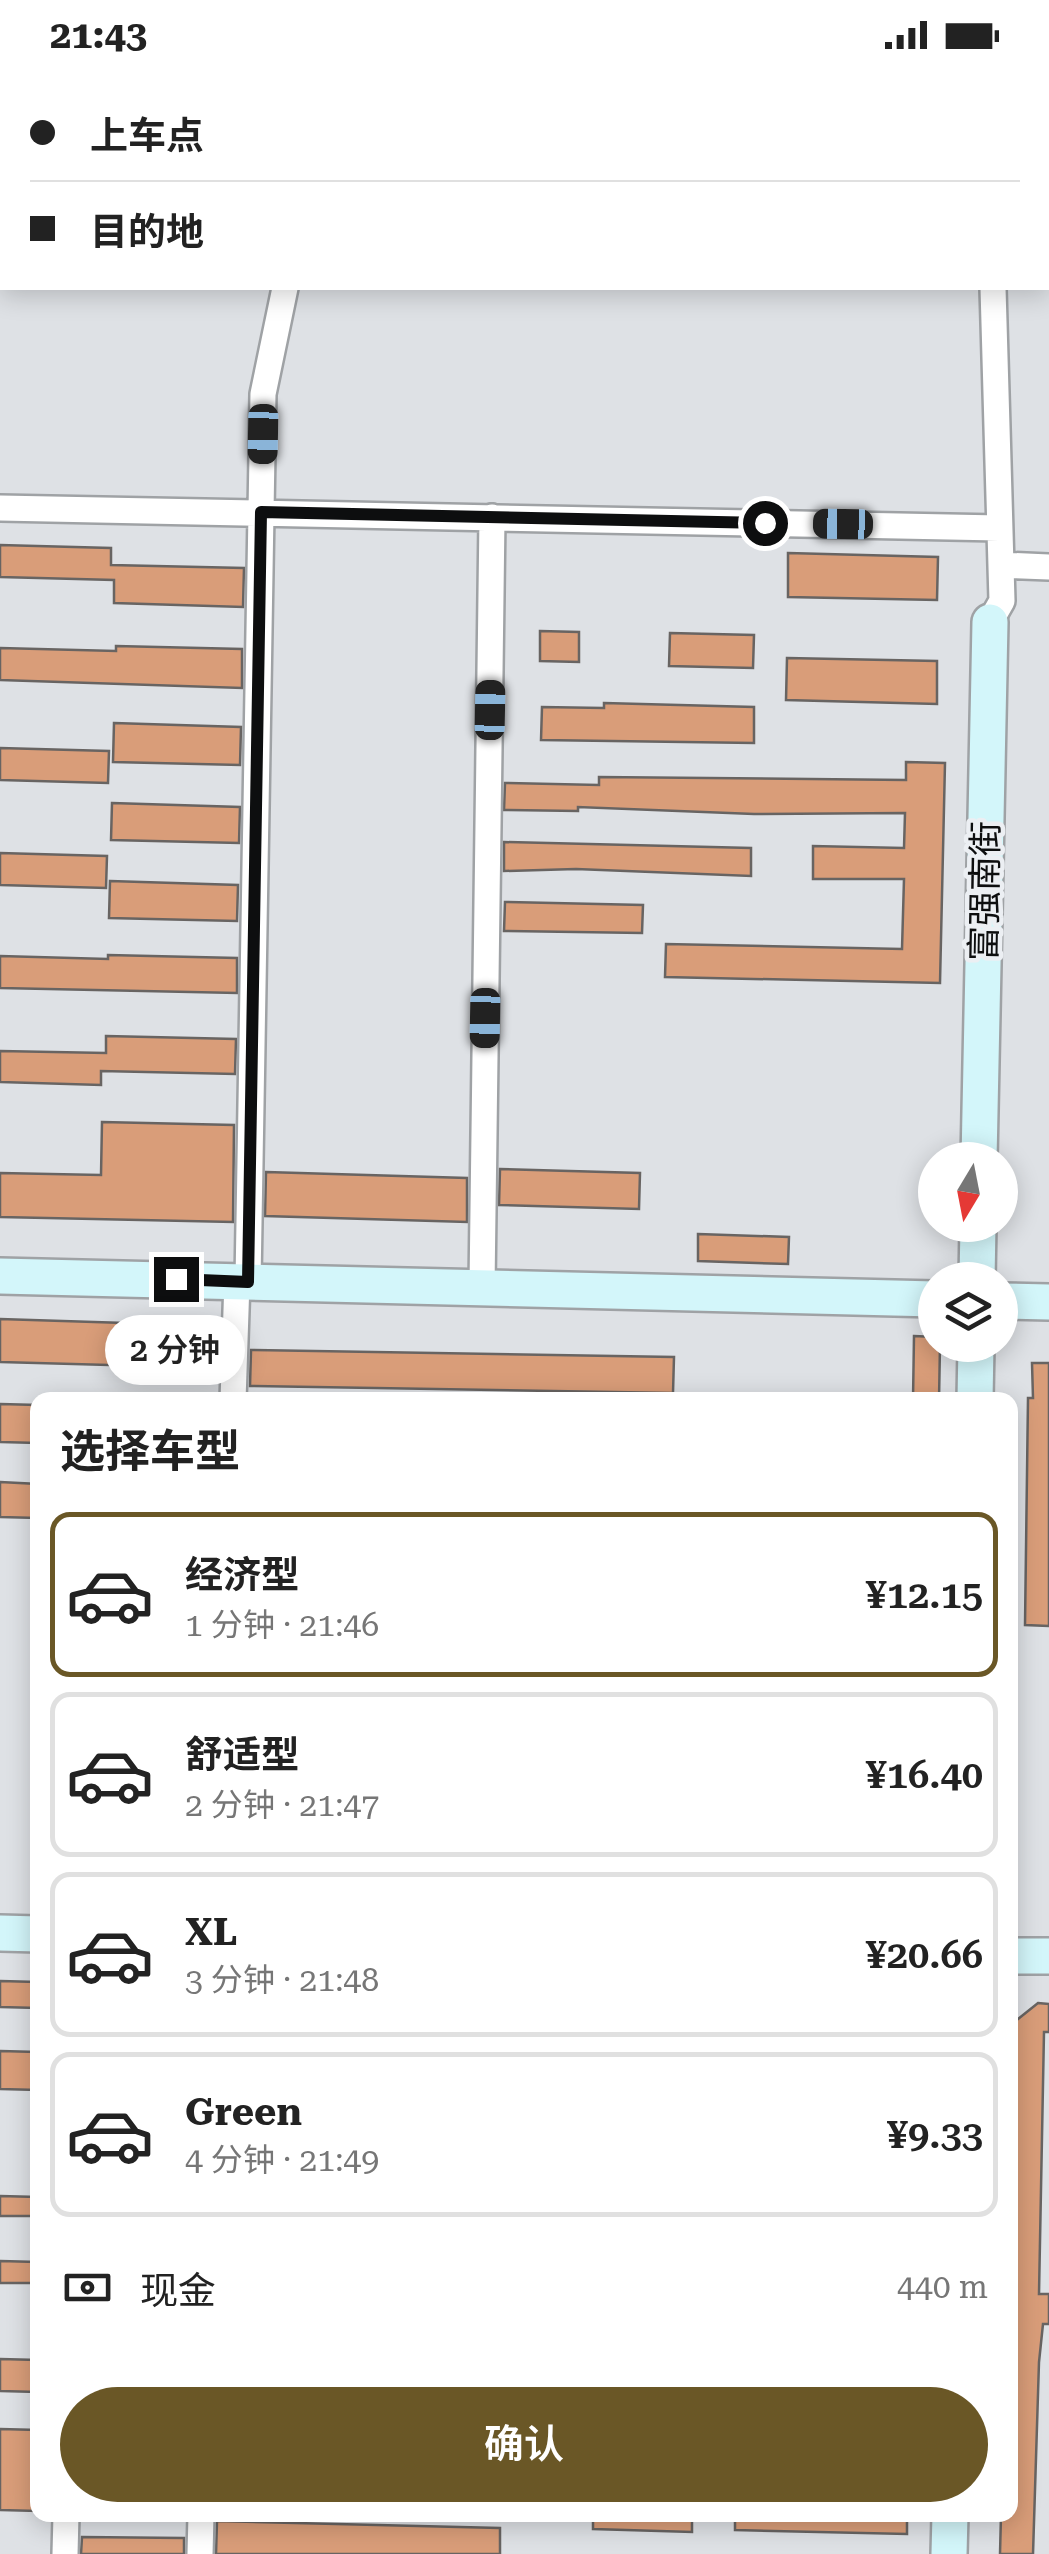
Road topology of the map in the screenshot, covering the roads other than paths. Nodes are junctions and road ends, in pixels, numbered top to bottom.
1 (285, 290) edge
2 (993, 290) edge
3 (0, 508) edge
4 (261, 512) junction
5 (492, 517) junction
6 (999, 528) junction
7 (1000, 566) junction
8 (1049, 567) edge
9 (990, 622) joint
10 (980, 1142) edge
11 (0, 1276) edge
12 (242, 1281) junction
13 (482, 1287) junction
14 (918, 1299) edge
15 (1018, 1301) edge
16 (1049, 1302) edge
17 (975, 1362) edge
18 (234, 1392) edge
19 (974, 1392) edge
20 (0, 1933) edge
21 (30, 1934) edge
22 (1018, 1956) edge
23 (1049, 1956) edge
24 (66, 2522) edge
25 (201, 2522) edge
26 (950, 2522) edge
27 (65, 2554) edge
28 (200, 2554) edge
29 (949, 2554) edge

1 - 4 street
2 - 6 street
3 - 4 street
4 - 5 street
4 - 12 street
5 - 6 street
5 - 13 street
6 - 7 street
7 - 8 street
7 - 9 street
9 - 10 street, 富强南街
11 - 12 street
12 - 13 street
12 - 18 street
13 - 14 street
15 - 16 street
17 - 19 street
20 - 21 street
22 - 23 street
24 - 27 street
25 - 28 street
26 - 29 street

